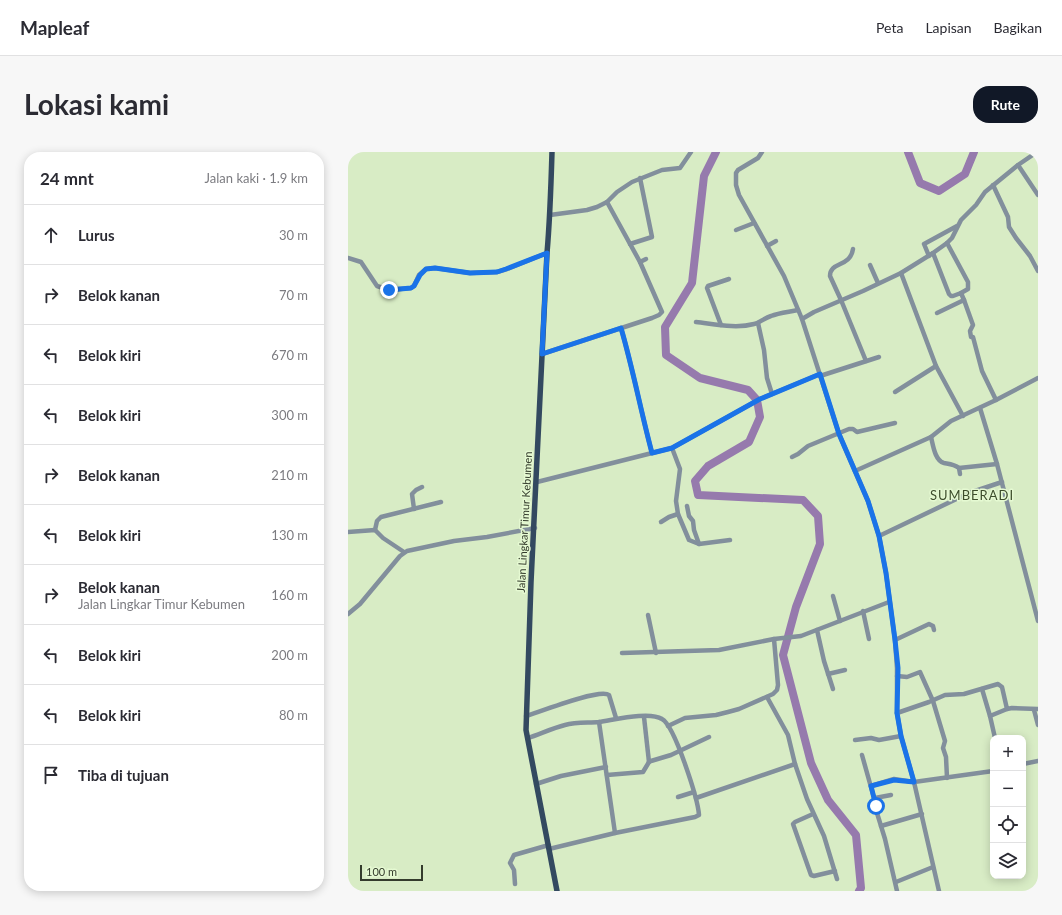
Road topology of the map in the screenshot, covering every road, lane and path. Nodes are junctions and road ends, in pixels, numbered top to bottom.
1 (552, 152) edge
2 (691, 152) edge
3 (762, 152) edge
4 (1037, 152) edge
5 (1018, 165) junction
6 (640, 178) junction
7 (993, 185) junction
8 (1038, 196) edge
9 (606, 202) junction
10 (550, 215) junction
11 (754, 223) junction
12 (957, 226) junction
13 (736, 230) dead end
14 (776, 241) dead end
15 (947, 243) junction
16 (630, 244) junction
17 (767, 246) junction
18 (853, 249) dead end
19 (547, 253) junction
20 (931, 255) junction
21 (348, 258) edge
22 (646, 259) dead end
23 (640, 262) junction
24 (870, 265) dead end
25 (1038, 271) edge
26 (901, 272) junction
27 (729, 279) dead end
28 (878, 283) junction
29 (961, 293) junction
30 (841, 300) junction
31 (964, 300) junction
32 (798, 310) junction
33 (937, 313) dead end
34 (802, 319) junction
35 (696, 322) dead end
36 (758, 323) junction
37 (721, 325) junction
38 (621, 328) junction
39 (542, 354) junction
40 (879, 357) dead end
41 (866, 361) junction
42 (936, 366) junction
43 (820, 375) junction
44 (1038, 378) edge
45 (895, 392) dead end
46 (772, 394) junction
47 (996, 400) junction
48 (980, 408) junction
49 (963, 416) junction
50 (895, 423) dead end
51 (839, 434) junction
52 (931, 437) junction
53 (672, 448) junction
54 (652, 453) junction
55 (792, 457) dead end
56 (997, 464) junction
57 (959, 468) junction
58 (855, 471) junction
59 (960, 474) dead end
60 (537, 482) junction
61 (1002, 482) junction
62 (422, 487) dead end
63 (441, 502) dead end
64 (687, 506) dead end
65 (414, 509) junction
66 (678, 514) junction
67 (661, 522) dead end
68 (535, 528) junction
69 (375, 530) junction
70 (348, 532) edge
71 (879, 536) junction
72 (730, 540) dead end
73 (699, 544) junction
74 (404, 552) junction
75 (833, 596) dead end
76 (889, 602) junction
77 (863, 612) junction
78 (348, 614) edge
79 (648, 615) dead end
80 (840, 621) junction
81 (1038, 621) edge
82 (817, 630) junction
83 (934, 630) dead end
84 (776, 639) junction
85 (868, 639) dead end
86 (895, 640) junction
87 (656, 652) junction
88 (622, 653) dead end
89 (845, 670) dead end
90 (828, 674) junction
91 (897, 676) junction
92 (833, 689) dead end
93 (982, 689) junction
94 (767, 697) junction
95 (933, 700) junction
96 (1007, 709) junction
97 (1036, 709) edge
98 (897, 713) junction
99 (526, 716) junction
100 (990, 716) junction
101 (644, 717) junction
102 (616, 718) junction
103 (599, 722) junction
104 (1038, 725) edge
105 (668, 726) junction
106 (994, 735) edge
107 (901, 736) junction
108 (709, 737) dead end
109 (528, 738) junction
110 (854, 740) dead end
111 (679, 750) junction
112 (862, 755) dead end
113 (1038, 761) edge
114 (649, 762) junction
115 (1026, 763) edge
116 (795, 764) junction
117 (606, 767) junction
118 (990, 771) edge
119 (607, 775) junction
120 (947, 778) junction
121 (914, 782) junction
122 (536, 784) junction
123 (871, 786) junction
124 (694, 792) junction
125 (891, 795) dead end
126 (678, 797) dead end
127 (696, 798) junction
128 (875, 798) junction
129 (813, 814) junction
130 (922, 814) junction
131 (881, 826) junction
132 (615, 833) junction
133 (549, 847) junction
134 (933, 868) junction
135 (835, 871) junction
136 (837, 879) dead end
137 (896, 882) junction
138 (515, 884) dead end
139 (557, 891) edge
140 (898, 891) edge
141 (939, 891) edge

1 - 10 main road, Jalan Lingkar Timur Kebumen
2 - 6 street
3 - 11 street
4 - 5 street
5 - 7 street
5 - 8 street
6 - 9 street
6 - 16 street
7 - 12 street
7 - 25 street
9 - 10 street
9 - 16 street
10 - 19 main road, Jalan Lingkar Timur Kebumen
11 - 13 street
11 - 17 street
12 - 15 street
12 - 20 street
14 - 17 street
15 - 20 street
15 - 29 street
16 - 23 street
17 - 32 street
18 - 30 street
19 - 21 street
19 - 39 main road, Jalan Lingkar Timur Kebumen
20 - 26 street
20 - 29 street
22 - 23 street
23 - 38 street
24 - 28 street
26 - 28 street
26 - 42 street
27 - 37 street
28 - 30 street
29 - 31 street
30 - 34 street
30 - 41 street
31 - 33 street
31 - 47 street
32 - 34 street
32 - 36 street
34 - 43 street
35 - 37 street
36 - 37 street
36 - 46 street
38 - 39 street
38 - 54 street
39 - 60 main road, Jalan Lingkar Timur Kebumen
40 - 41 street
41 - 43 street
42 - 45 street
42 - 49 street
43 - 46 street
43 - 51 street
44 - 47 street
46 - 53 street
47 - 48 street
48 - 49 street
48 - 56 street
49 - 52 street
50 - 51 street
51 - 55 street
51 - 58 street
52 - 57 street
52 - 58 street
53 - 54 street
53 - 66 street
54 - 60 street
56 - 57 street
56 - 61 street
57 - 59 street
58 - 71 street
60 - 68 main road, Jalan Lingkar Timur Kebumen
61 - 71 street
61 - 81 street
62 - 65 street
63 - 65 street
64 - 73 street
65 - 69 street
66 - 67 street
66 - 73 street
68 - 74 street
68 - 99 main road, Jalan Lingkar Timur Kebumen
69 - 70 street
69 - 74 street
71 - 76 street
72 - 73 street
74 - 78 street
75 - 80 street
76 - 77 street
76 - 86 street
77 - 80 street
77 - 85 street
79 - 87 street
80 - 82 street
82 - 84 street
82 - 90 street
83 - 86 street
84 - 87 street
84 - 94 street
86 - 91 street
87 - 88 street
89 - 90 street
90 - 92 street
91 - 95 street
91 - 98 street
93 - 95 street
93 - 96 street
93 - 100 street
94 - 105 street
94 - 116 street
95 - 98 street
95 - 120 street
96 - 97 street
96 - 100 street
97 - 104 street
98 - 107 street
99 - 102 street
99 - 109 main road, Jalan Lingkar Timur Kebumen
100 - 106 street
101 - 102 street
101 - 105 street
101 - 114 street
102 - 103 street
103 - 109 street
103 - 117 street
105 - 111 street
107 - 110 street
107 - 121 street
108 - 111 street
109 - 122 main road, Jalan Lingkar Timur Kebumen
111 - 114 street
111 - 124 street
112 - 123 street
113 - 115 street
114 - 119 street
116 - 127 street
116 - 129 street
117 - 119 street
117 - 122 street
118 - 120 street
119 - 132 street
120 - 121 street
121 - 123 street
121 - 130 street
122 - 133 main road, Jalan Lingkar Timur Kebumen
123 - 128 street
124 - 126 street
124 - 127 street
125 - 128 street
127 - 132 street
128 - 131 street
129 - 135 street
129 - 135 street
130 - 131 street
130 - 134 street
131 - 137 street
132 - 133 street
133 - 138 street
133 - 139 main road, Jalan Lingkar Timur Kebumen
134 - 137 street
134 - 141 street
135 - 136 street
137 - 140 street

